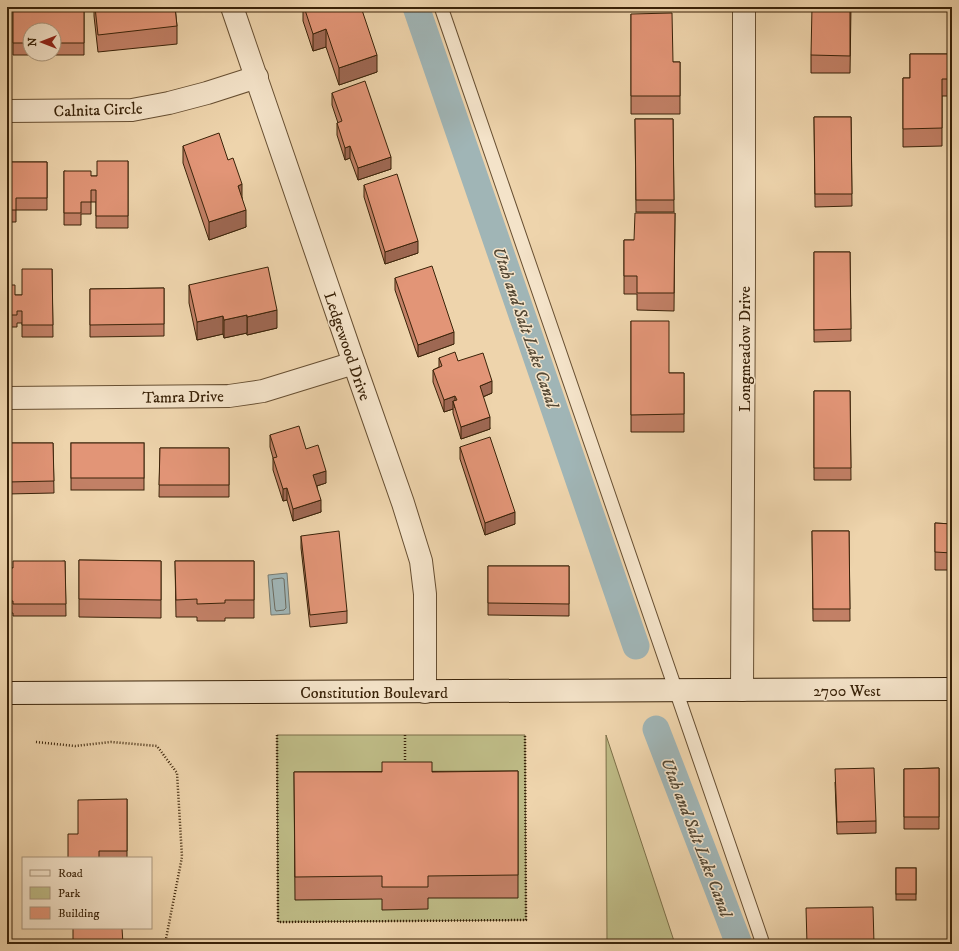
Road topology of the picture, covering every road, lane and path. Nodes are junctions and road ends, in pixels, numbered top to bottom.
1 (232, 7) edge
2 (441, 7) edge
3 (744, 7) edge
4 (257, 77) junction
5 (7, 111) edge
6 (354, 363) junction
7 (7, 398) edge
8 (952, 689) edge
9 (742, 690) junction
10 (677, 691) junction
11 (425, 692) junction
12 (7, 693) edge
13 (278, 735) dead end
14 (405, 735) dead end
15 (525, 735) dead end
16 (36, 742) dead end
17 (405, 770) edge
18 (165, 944) edge
19 (763, 944) edge

1 - 4 street, Ledgewood Drive
2 - 10 lane
3 - 9 street, Longmeadow Drive
4 - 5 street, Calnita Circle
4 - 6 street, Ledgewood Drive
6 - 7 street, Tamra Drive
6 - 11 street, Ledgewood Drive
8 - 9 street, 2700 West
9 - 10 street, Constitution Boulevard
10 - 11 street, Constitution Boulevard
10 - 19 lane
11 - 12 street, Constitution Boulevard
13 - 15 path
14 - 17 path
16 - 18 path

